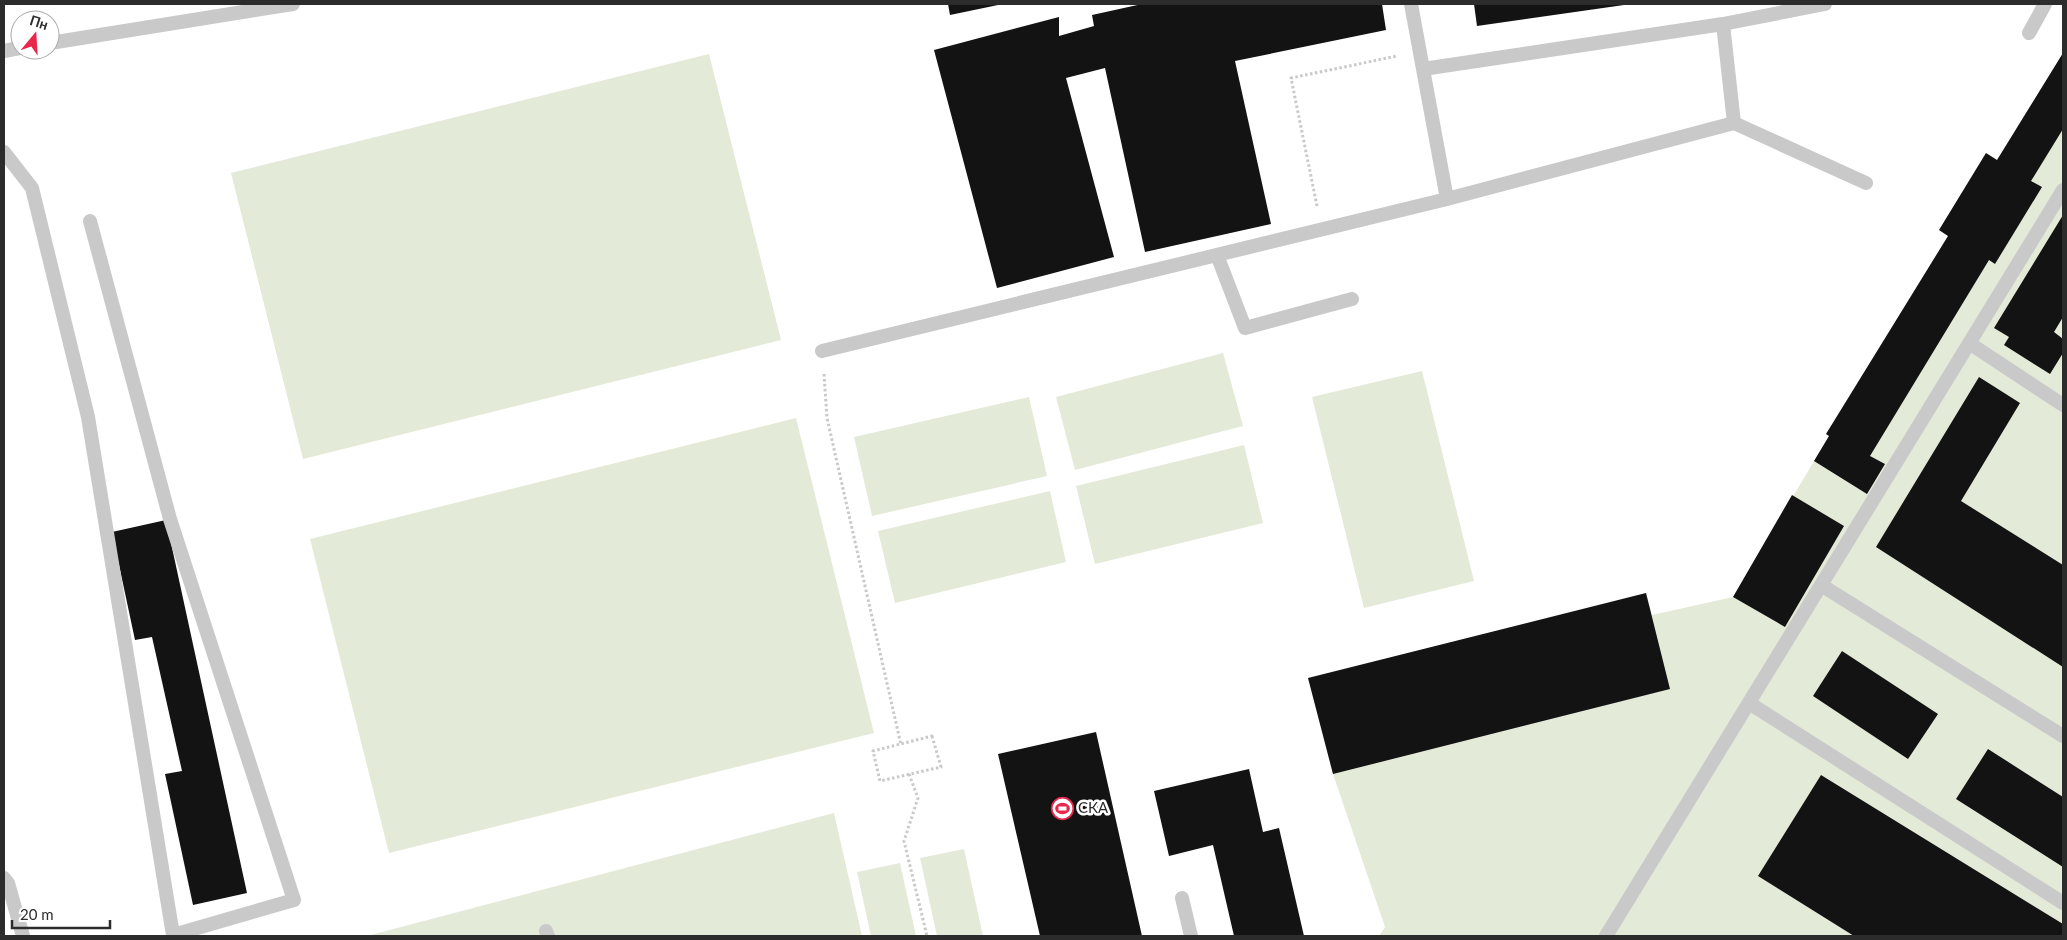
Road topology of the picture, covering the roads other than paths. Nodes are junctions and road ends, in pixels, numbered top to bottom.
1 (293, 4) edge
2 (1411, 4) edge
3 (1825, 4) edge
4 (2045, 4) edge
5 (1723, 24) junction
6 (2028, 33) dead end
7 (60, 42) edge
8 (1423, 69) junction
9 (1734, 123) junction
10 (4, 152) edge
11 (1866, 183) dead end
12 (2063, 190) edge
13 (1447, 199) junction
14 (90, 221) dead end
15 (1217, 255) junction
16 (1352, 299) dead end
17 (1969, 343) junction
18 (822, 351) road end
19 (2063, 404) edge
20 (1821, 585) junction
21 (1749, 703) junction
22 (2063, 736) edge
23 (4, 878) edge
24 (1182, 898) dead end
25 (2063, 903) edge
26 (23, 936) edge
27 (1191, 936) edge
28 (1606, 936) edge

1 - 7 lane
2 - 8 lane
3 - 5 lane
4 - 6 lane
5 - 8 lane
5 - 9 lane
8 - 13 lane
9 - 11 lane
9 - 13 lane
10 - 14 lane
12 - 17 lane
13 - 15 lane
15 - 16 lane
15 - 18 lane
17 - 19 lane
17 - 20 lane
20 - 21 lane
20 - 22 lane
21 - 25 lane
21 - 28 lane
23 - 26 lane
24 - 27 lane

